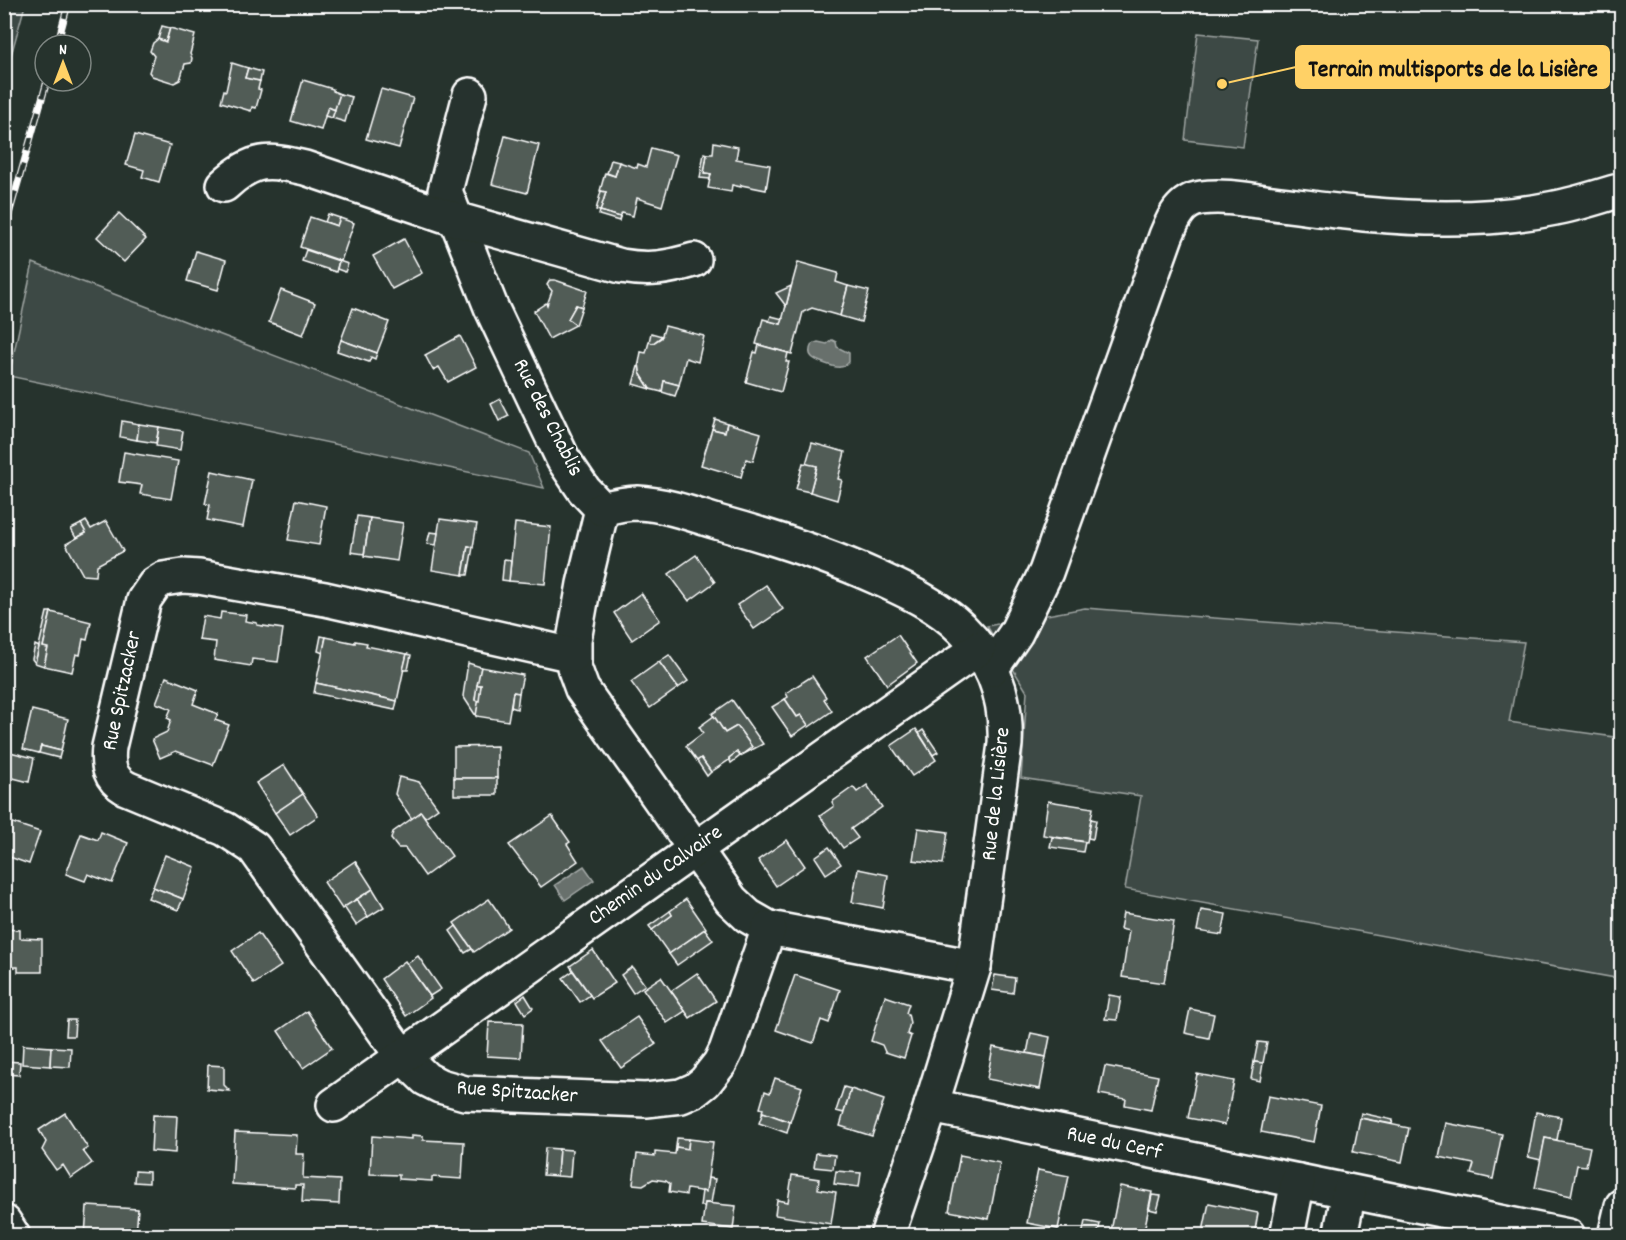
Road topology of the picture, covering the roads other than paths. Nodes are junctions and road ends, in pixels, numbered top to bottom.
1 (470, 95) dead end
2 (224, 184) dead end
3 (1622, 190) edge
4 (454, 219) junction
5 (694, 260) dead end
6 (602, 509) junction
7 (573, 655) junction
8 (985, 659) junction
9 (694, 849) junction
10 (769, 928) junction
11 (974, 967) junction
12 (402, 1056) junction
13 (334, 1105) dead end
14 (932, 1106) junction
15 (1298, 1181) junction
16 (1349, 1192) junction
17 (1622, 1206) edge
18 (4, 1222) edge
19 (13, 1236) edge
20 (887, 1236) edge
21 (1287, 1236) edge
22 (1340, 1236) edge
23 (1568, 1236) edge
24 (1615, 1236) edge

1 - 4 street, Rue des Chablis
2 - 4 street
3 - 8 street
4 - 5 street
4 - 6 street, Rue des Chablis
6 - 7 street
6 - 8 street, Rue de la Lisière
7 - 9 street
7 - 12 street, Rue Spitzacker
8 - 9 street, Chemin du Calvaire
8 - 11 street, Rue de la Lisière
9 - 10 street
9 - 12 street, Chemin du Calvaire
10 - 11 street
10 - 12 street, Rue Spitzacker
11 - 14 street, Rue de la Lisière
12 - 13 street, Chemin du Calvaire
14 - 15 street, Rue du Cerf
14 - 20 street, Rue de la Lisière
15 - 16 street, Rue du Cerf
15 - 21 street
16 - 22 street
16 - 23 street, Rue du Cerf
17 - 24 street
18 - 19 street

